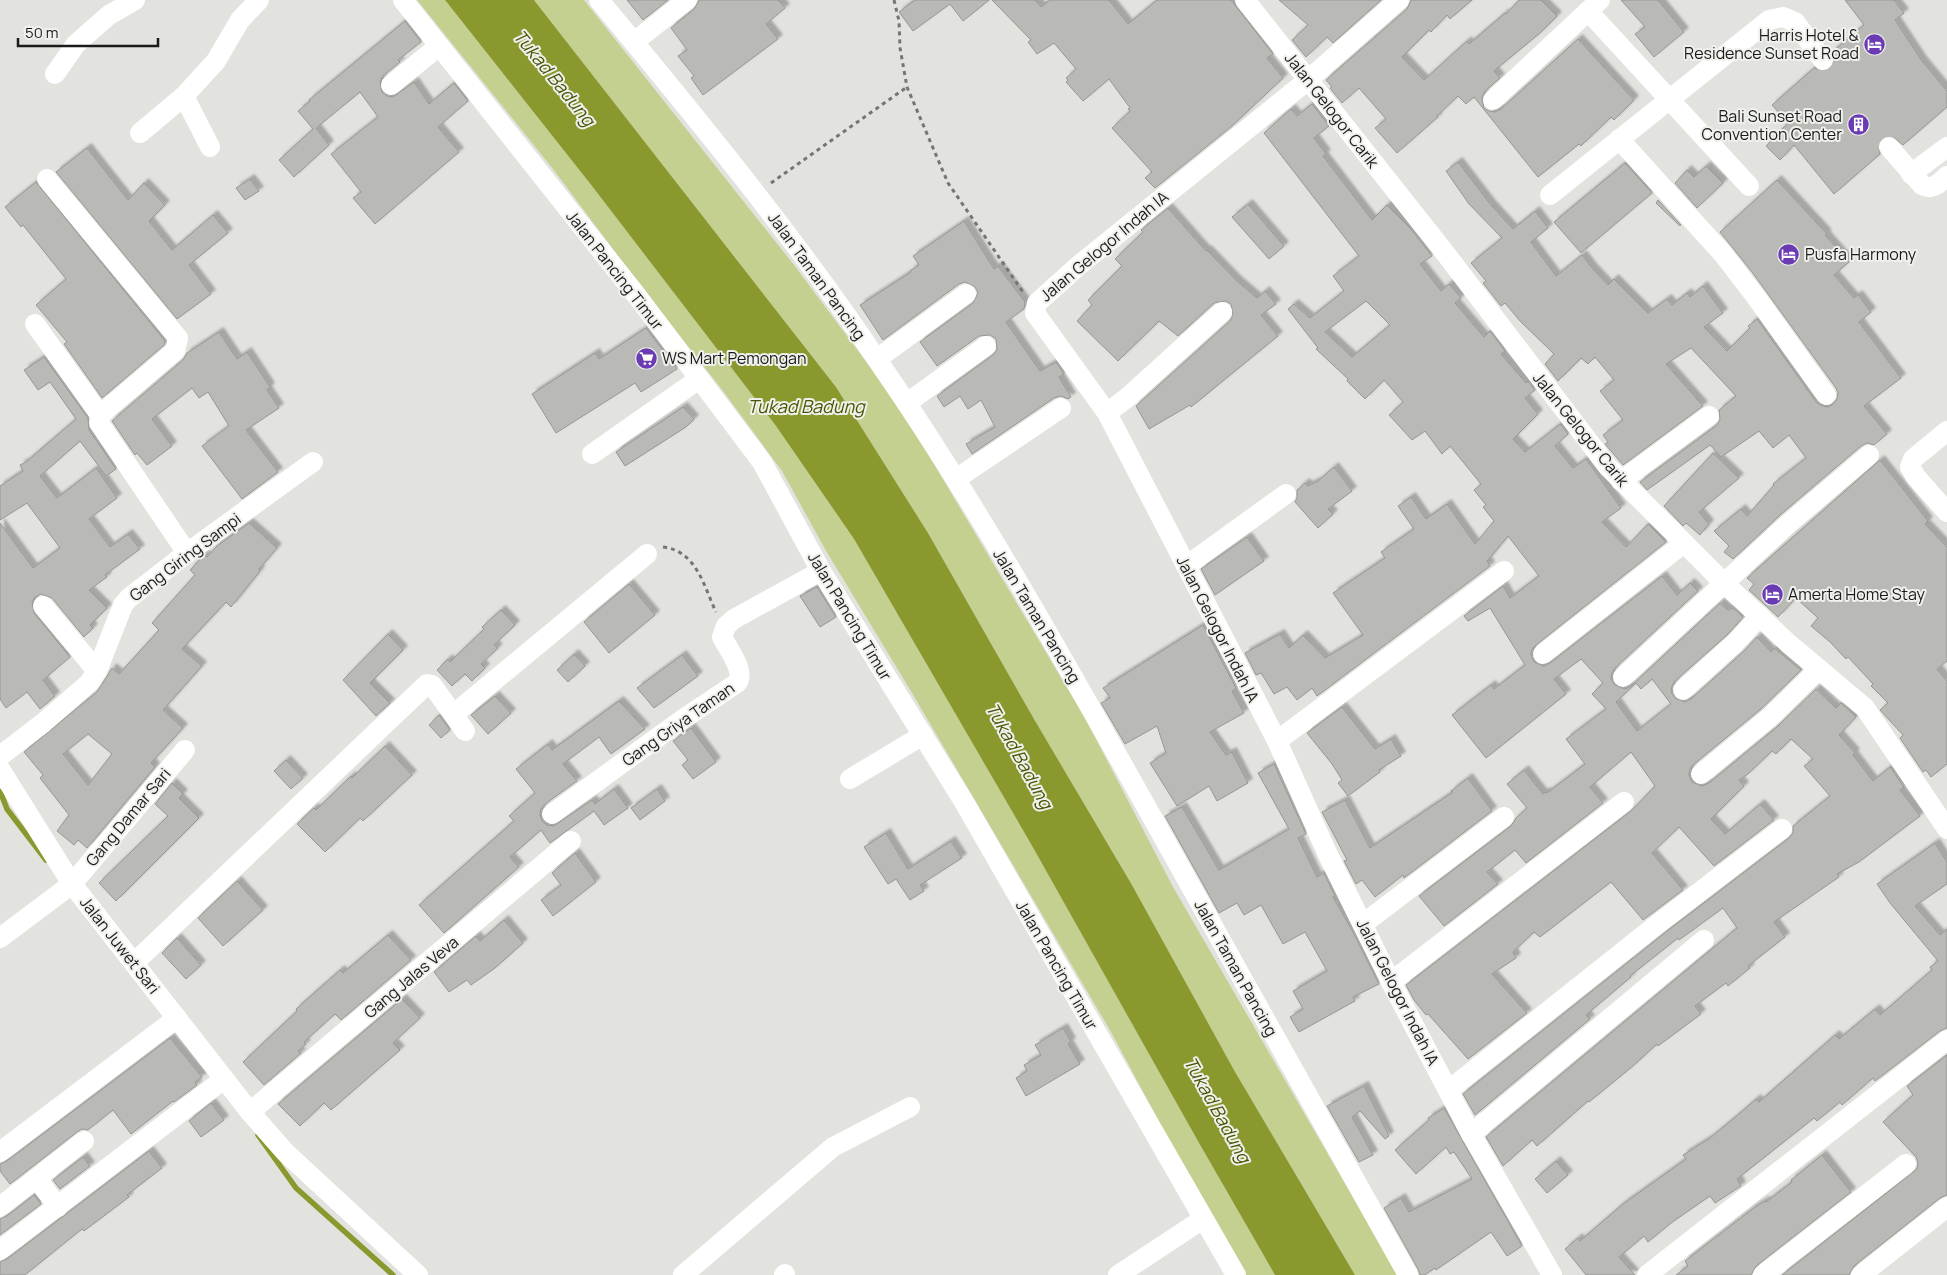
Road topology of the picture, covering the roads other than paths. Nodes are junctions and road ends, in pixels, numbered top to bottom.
1 (135, 0) edge
2 (259, 0) edge
3 (403, 0) edge
4 (599, 0) edge
5 (687, 0) edge
6 (1245, 0) edge
7 (1399, 0) edge
8 (1594, 5) edge
9 (634, 42) junction
10 (439, 46) junction
11 (1823, 60) tunnel mouth
12 (55, 74) dead end
13 (1308, 80) junction
14 (391, 85) dead end
15 (184, 96) junction
16 (1671, 99) junction
17 (1492, 100) dead end
18 (140, 133) dead end
19 (1619, 138) junction
20 (1889, 146) tunnel mouth
21 (1947, 147) edge
22 (210, 148) dead end
23 (1911, 174) junction
24 (1947, 176) edge
25 (46, 179) dead end
26 (1749, 186) dead end
27 (1550, 194) dead end
28 (966, 294) dead end
29 (1222, 312) dead end
30 (35, 324) dead end
31 (986, 346) dead end
32 (877, 359) junction
33 (700, 379) junction
34 (1826, 395) dead end
35 (906, 403) junction
36 (1061, 408) dead end
37 (1107, 413) junction
38 (100, 414) junction
39 (1709, 416) dead end
40 (1947, 431) edge
41 (592, 454) dead end
42 (1869, 455) dead end
43 (313, 462) dead end
44 (956, 479) junction
45 (1622, 481) junction
46 (1286, 494) dead end
47 (1947, 512) edge
48 (1684, 543) junction
49 (187, 553) junction
50 (647, 554) road end
51 (1186, 566) junction
52 (822, 571) junction
53 (1504, 571) dead end
54 (1725, 584) junction
55 (43, 606) dead end
56 (1760, 616) junction
57 (1543, 654) dead end
58 (1819, 670) junction
59 (97, 672) junction
60 (1623, 677) dead end
61 (1683, 690) dead end
62 (454, 714) junction
63 (464, 731) dead end
64 (923, 735) junction
65 (1277, 741) junction
66 (185, 750) dead end
67 (0, 756) edge
68 (0, 769) edge
69 (1701, 774) dead end
70 (850, 779) dead end
71 (8, 798) edge
72 (1624, 802) dead end
73 (552, 814) dead end
74 (1504, 817) dead end
75 (1782, 829) dead end
76 (1947, 829) edge
77 (571, 841) dead end
78 (68, 887) junction
79 (1362, 924) junction
80 (0, 938) edge
81 (1704, 940) dead end
82 (1676, 951) dead end
83 (134, 963) junction
84 (1391, 982) junction
85 (174, 1020) junction
86 (1947, 1040) edge
87 (220, 1082) junction
88 (1449, 1090) junction
89 (910, 1107) dead end
90 (250, 1112) junction
91 (1469, 1130) junction
92 (84, 1141) dead end
93 (0, 1152) edge
94 (1906, 1164) dead end
95 (37, 1179) junction
96 (0, 1207) edge
97 (58, 1207) junction
98 (1947, 1207) edge
99 (1203, 1219) junction
100 (0, 1250) edge
101 (418, 1275) edge
102 (683, 1275) edge
103 (1118, 1275) edge
104 (1236, 1275) edge
105 (1408, 1275) edge
106 (1552, 1275) edge
107 (1647, 1275) edge
108 (1763, 1275) edge
109 (1861, 1275) edge

1 - 12 street
2 - 15 street
3 - 10 street, Jalan Pancing Timur
4 - 9 street, Jalan Taman Pancing
5 - 9 street
6 - 13 street, Jalan Gelogor Carik
7 - 13 street, Jalan Gelogor Indah IA
8 - 16 street
8 - 17 street
9 - 32 street, Jalan Taman Pancing
10 - 14 street
10 - 33 street, Jalan Pancing Timur
11 - 16 street
13 - 37 street, Jalan Gelogor Indah IA
13 - 45 street, Jalan Gelogor Carik
15 - 18 street
15 - 22 street
16 - 19 street
16 - 26 street
19 - 27 street
19 - 34 street
20 - 23 street
21 - 23 street
23 - 24 street
25 - 38 street
28 - 32 street
29 - 37 street
30 - 38 street
31 - 35 street
32 - 35 street, Jalan Taman Pancing
33 - 41 street
33 - 52 street, Jalan Pancing Timur
35 - 44 street, Jalan Taman Pancing
36 - 44 street
37 - 51 street, Jalan Gelogor Indah IA
38 - 49 street
39 - 45 street
40 - 47 street
42 - 54 street
43 - 49 street, Gang Giring Sampi
44 - 105 street, Jalan Taman Pancing
45 - 48 street, Jalan Gelogor Carik
46 - 51 street
48 - 54 street, Jalan Gelogor Carik
48 - 57 street
49 - 59 street, Gang Giring Sampi
50 - 62 street
51 - 65 street, Jalan Gelogor Indah IA
52 - 64 street, Jalan Pancing Timur
52 - 73 street, Gang Griya Taman
53 - 65 street
54 - 56 street, Jalan Gelogor Carik
54 - 60 street
55 - 59 street
56 - 58 street, Jalan Gelogor Carik
56 - 61 street
58 - 69 street
58 - 76 street, Jalan Gelogor Carik
59 - 67 street, Gang Giring Sampi
62 - 63 street
62 - 83 street
64 - 70 street
64 - 99 street, Jalan Pancing Timur
65 - 79 street, Jalan Gelogor Indah IA
66 - 78 street, Gang Damar Sari
68 - 71 street, Jalan Juwet Sari
71 - 78 street, Jalan Juwet Sari
72 - 84 street
74 - 79 street
75 - 88 street
77 - 90 street, Gang Jalas Veva
78 - 80 street, Gang Damar Sari
78 - 83 street, Jalan Juwet Sari
79 - 84 street, Jalan Gelogor Indah IA
81 - 91 street
82 - 91 street
83 - 85 street, Jalan Juwet Sari
84 - 88 street, Jalan Gelogor Indah IA
85 - 87 street, Jalan Juwet Sari
85 - 93 street
86 - 107 street
87 - 90 street, Jalan Juwet Sari
87 - 97 street
88 - 91 street, Jalan Gelogor Indah IA
89 - 102 street
90 - 101 street, Jalan Juwet Sari
91 - 106 street, Jalan Gelogor Indah IA
92 - 95 street
94 - 108 street
95 - 96 street
95 - 97 street
97 - 100 street
98 - 109 street
99 - 103 street
99 - 104 street, Jalan Pancing Timur

